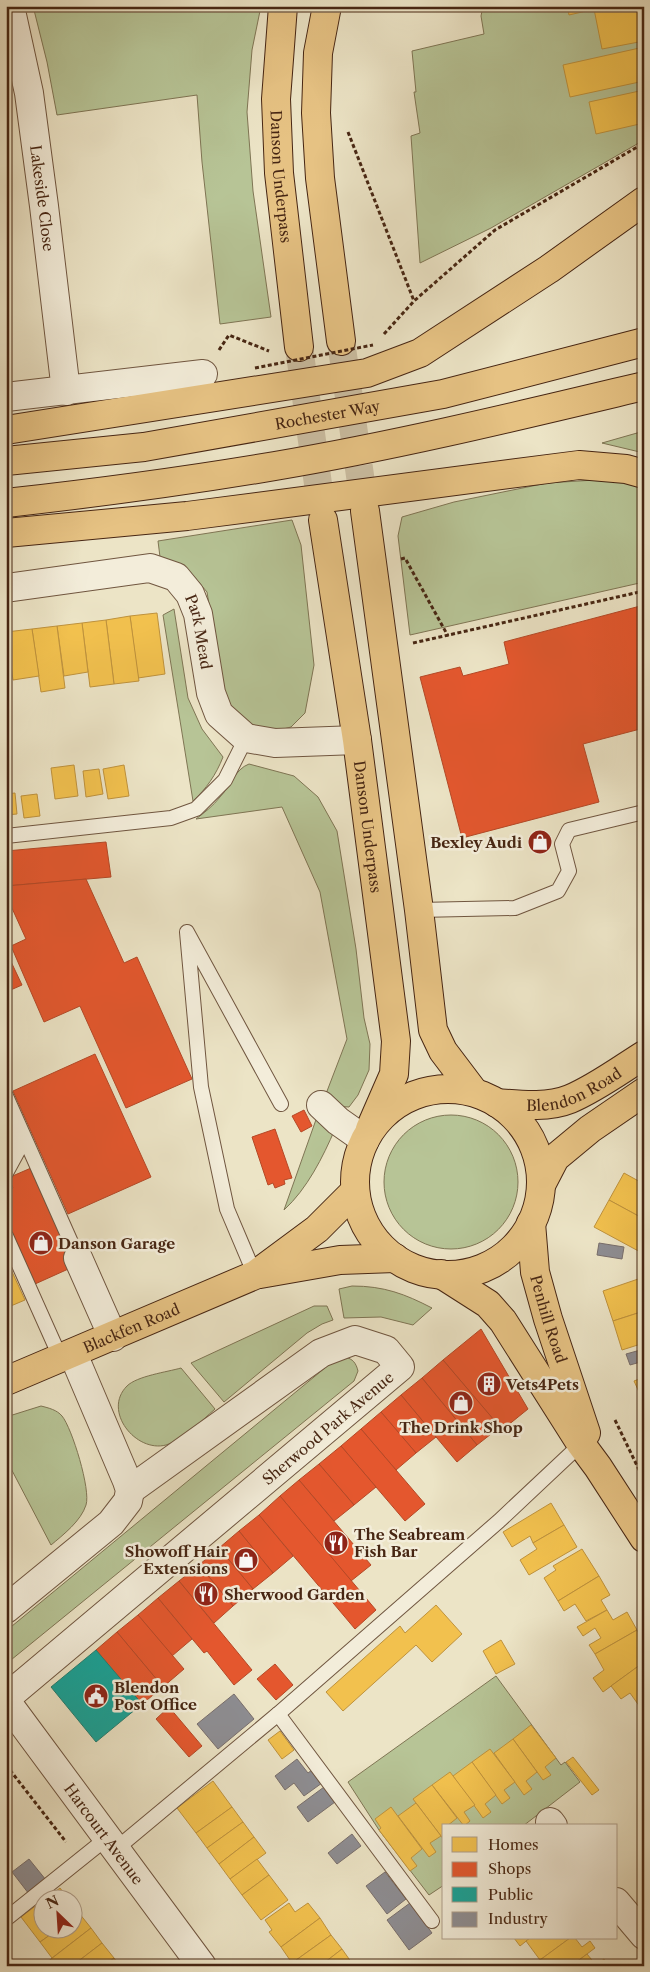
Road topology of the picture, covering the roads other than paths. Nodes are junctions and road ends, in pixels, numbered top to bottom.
1 (10, 6) edge
2 (283, 6) edge
3 (327, 6) edge
4 (644, 201) edge
5 (341, 341) tunnel mouth
6 (644, 342) edge
7 (299, 347) tunnel mouth
8 (203, 374) road end
9 (644, 386) edge
10 (66, 391) junction
11 (6, 397) edge
12 (6, 430) edge
13 (6, 461) edge
14 (644, 474) edge
15 (6, 503) edge
16 (365, 511) tunnel mouth
17 (323, 520) tunnel mouth
18 (6, 533) edge
19 (6, 588) edge
20 (246, 738) junction
21 (356, 740) junction
22 (644, 812) edge
23 (6, 836) edge
24 (419, 910) junction
25 (644, 1055) edge
26 (644, 1092) edge
27 (6, 1096) edge
28 (486, 1097) junction
29 (281, 1104) dead end
30 (321, 1106) dead end
31 (6, 1125) edge
32 (368, 1135) junction
33 (6, 1173) edge
34 (541, 1185) junction
35 (355, 1191) junction
36 (531, 1223) junction
37 (6, 1236) edge
38 (78, 1258) joint
39 (395, 1258) junction
40 (256, 1274) junction
41 (440, 1274) junction
42 (112, 1337) junction
43 (67, 1356) junction
44 (6, 1381) edge
45 (581, 1444) junction
46 (598, 1467) junction
47 (130, 1490) junction
48 (644, 1538) edge
49 (6, 1609) edge
50 (6, 1700) edge
51 (278, 1714) junction
52 (111, 1844) junction
53 (618, 1904) edge
54 (6, 1918) edge
55 (432, 1921) dead end
56 (644, 1935) edge
57 (202, 1966) edge

1 - 10 street, Lakeside Close
2 - 7 main road, Danson Underpass
3 - 5 main road
4 - 12 main road
6 - 13 main road, Rochester Way
8 - 10 street
9 - 15 main road
10 - 11 street
14 - 18 main road
16 - 24 main road
17 - 21 main road, Danson Underpass
19 - 20 street, Park Mead
20 - 21 street
20 - 23 lane
21 - 32 main road, Danson Underpass
22 - 24 lane
24 - 28 main road
25 - 28 main road, Blendon Road
26 - 34 main road
27 - 38 lane
28 - 32 main road, Penhill Road
28 - 34 main road, Penhill Road
29 - 40 lane
30 - 32 street
31 - 33 lane
32 - 35 main road, Penhill Road
34 - 36 main road, Penhill Road
35 - 39 main road, Penhill Road
35 - 40 main road, Blackfen Road
36 - 41 main road, Penhill Road
36 - 46 main road, Penhill Road
37 - 43 lane
38 - 42 street
39 - 40 main road, Blackfen Road
39 - 41 main road, Penhill Road
40 - 42 main road, Blackfen Road
41 - 45 main road, Penhill Road
42 - 43 main road, Blackfen Road
43 - 44 main road, Blackfen Road
43 - 47 street
45 - 46 main road, Penhill Road
45 - 51 lane
46 - 48 main road, Penhill Road
47 - 49 street
47 - 50 street, Sherwood Park Avenue
50 - 52 street, Harcourt Avenue
51 - 52 lane
51 - 55 lane
52 - 54 lane
52 - 57 street, Harcourt Avenue
53 - 56 street

